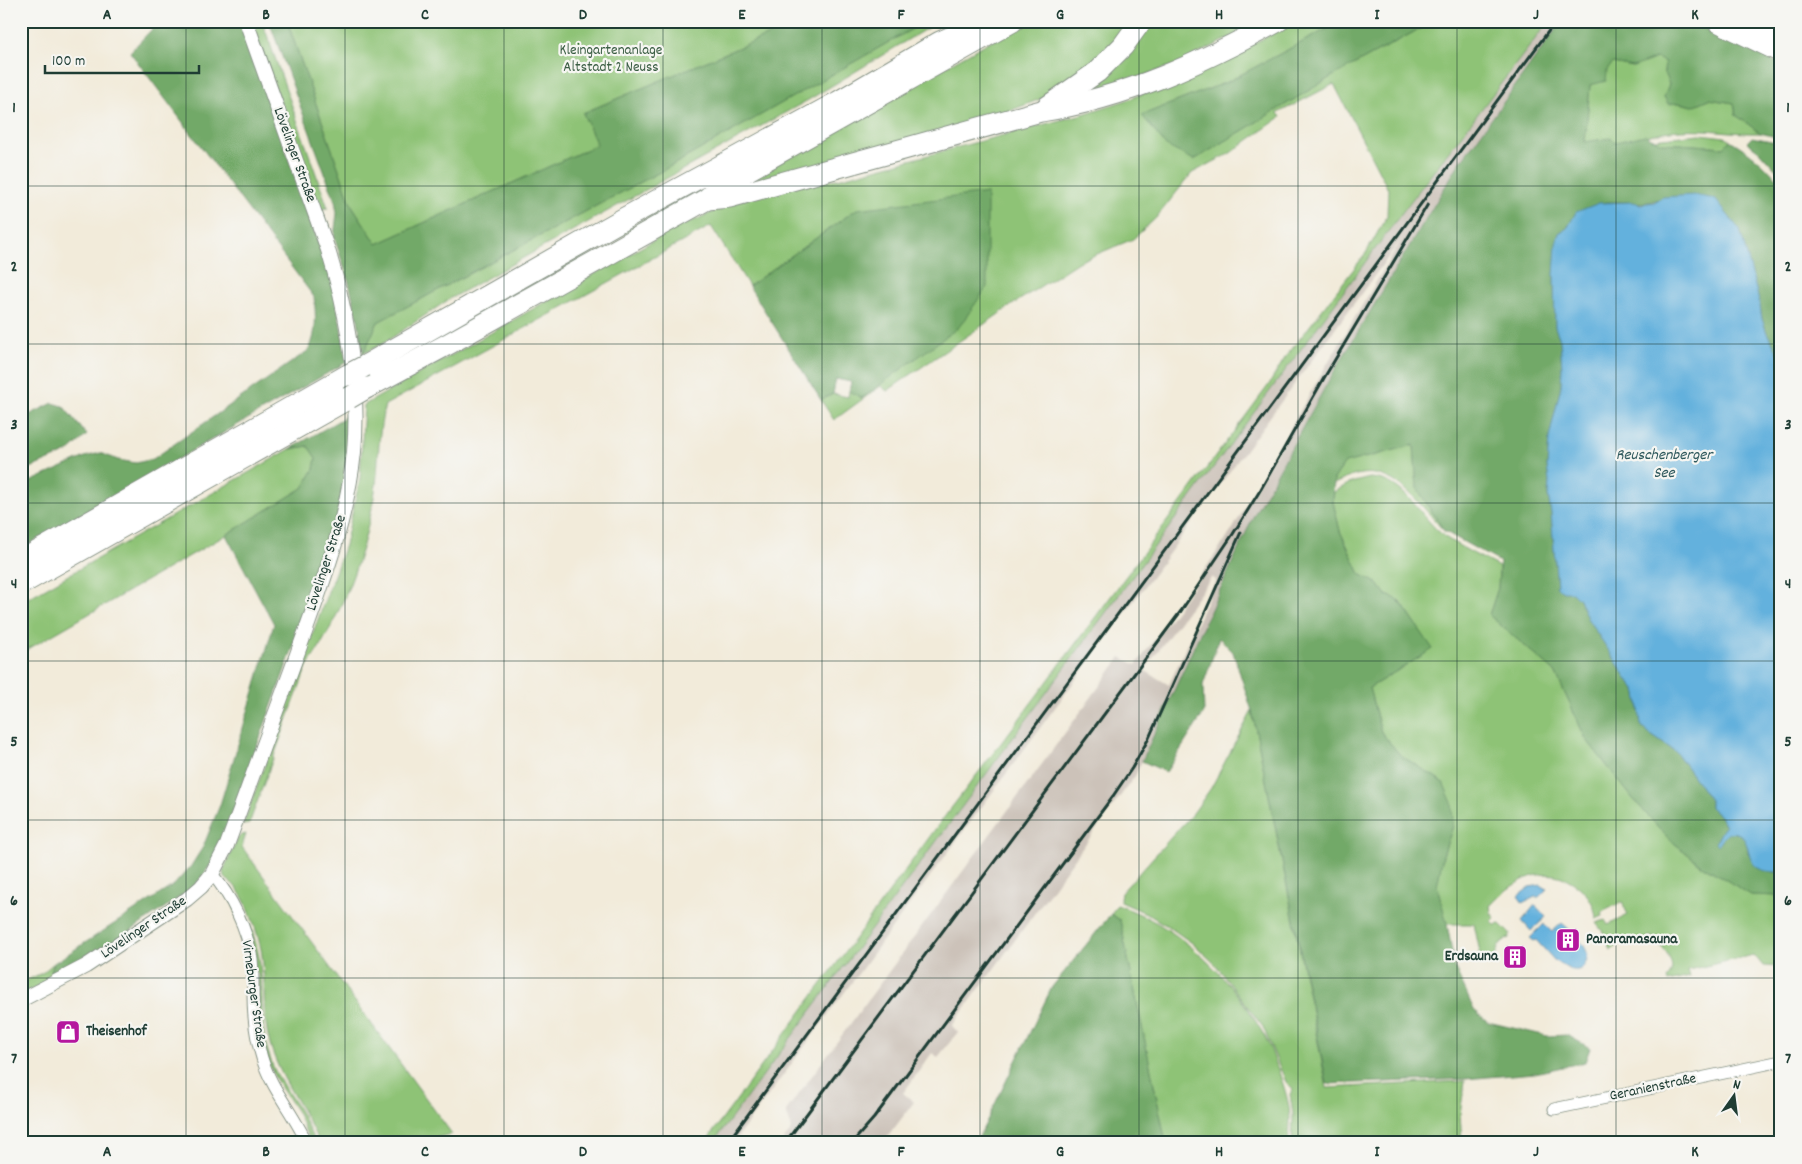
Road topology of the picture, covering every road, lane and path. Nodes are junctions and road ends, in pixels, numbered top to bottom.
1 (246, 21) edge
2 (963, 21) edge
3 (987, 21) edge
4 (1013, 21) edge
5 (1141, 21) edge
6 (1278, 21) edge
7 (1717, 21) edge
8 (1760, 21) edge
9 (1781, 32) edge
10 (940, 42) junction
11 (1781, 52) edge
12 (1041, 111) junction
13 (707, 199) junction
14 (21, 561) edge
15 (21, 584) edge
16 (212, 874) junction
17 (21, 1000) edge
18 (1781, 1061) edge
19 (1554, 1109) dead end
20 (307, 1143) edge

1 - 16 street, Lövelinger Straße
2 - 10 highway
3 - 10 highway
4 - 13 highway
5 - 12 highway
6 - 12 highway
7 - 11 highway
8 - 9 highway
10 - 14 highway
12 - 13 highway
13 - 15 highway
16 - 17 street, Lövelinger Straße
16 - 20 street, Virneburger Straße
18 - 19 street, Geranienstraße

